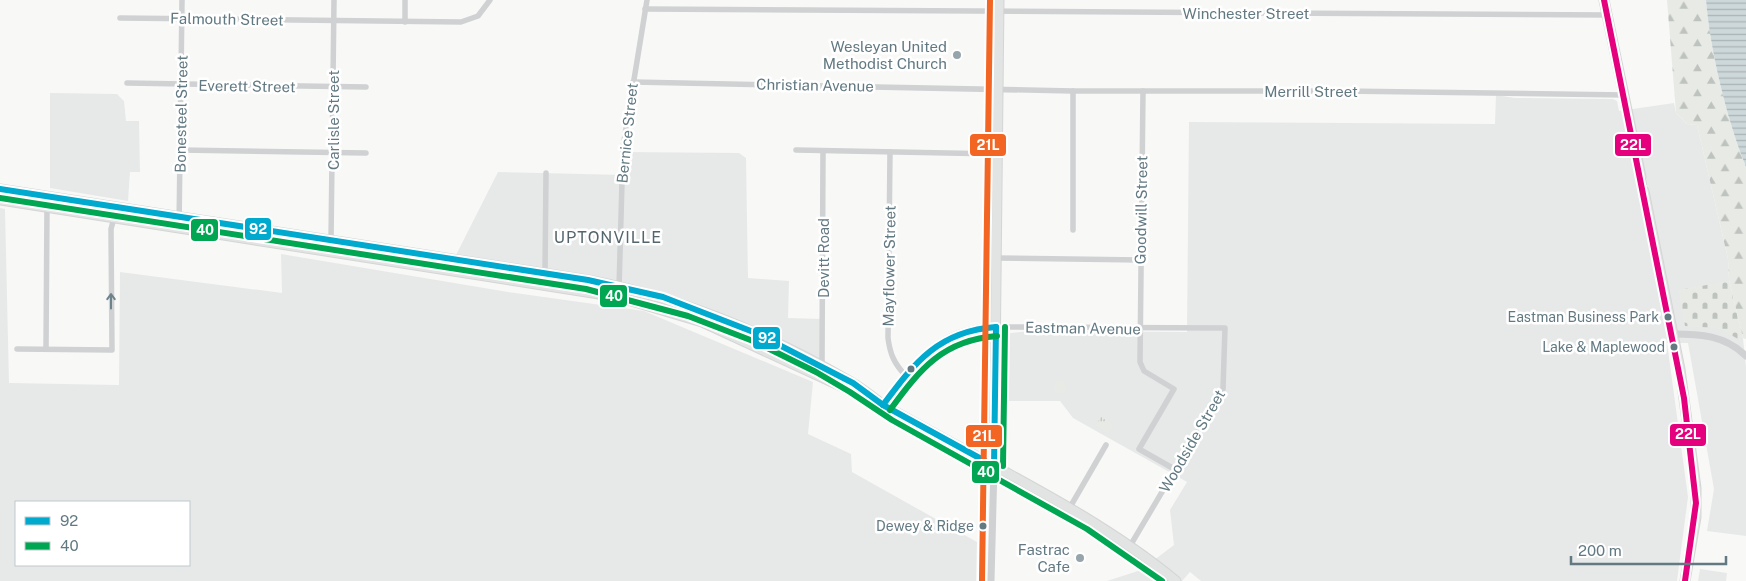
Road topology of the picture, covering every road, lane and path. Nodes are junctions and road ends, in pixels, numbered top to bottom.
1 (182, 0) edge
2 (334, 0) edge
3 (405, 0) edge
4 (490, 0) edge
5 (647, 0) edge
6 (999, 0) edge
7 (1604, 0) edge
8 (645, 9) junction
9 (999, 12) junction
10 (1608, 15) junction
11 (120, 18) dead end
12 (182, 19) junction
13 (334, 21) junction
14 (405, 22) junction
15 (633, 82) junction
16 (128, 84) dead end
17 (181, 85) junction
18 (333, 86) junction
19 (366, 87) dead end
20 (998, 89) junction
21 (1073, 91) junction
22 (1143, 91) junction
23 (1624, 95) junction
24 (180, 150) junction
25 (796, 150) dead end
26 (823, 151) junction
27 (333, 152) junction
28 (890, 152) junction
29 (366, 153) dead end
30 (998, 154) junction
31 (546, 173) dead end
32 (1641, 177) tunnel mouth
33 (0, 188) edge
34 (1644, 191) tunnel mouth
35 (0, 200) edge
36 (47, 207) junction
37 (180, 217) junction
38 (114, 218) junction
39 (179, 228) junction
40 (1073, 230) dead end
41 (331, 240) junction
42 (996, 258) junction
43 (1141, 260) junction
44 (545, 273) junction
45 (620, 286) junction
46 (618, 297) junction
47 (996, 327) junction
48 (1140, 328) junction
49 (1225, 328) joint
50 (1672, 334) junction
51 (17, 349) dead end
52 (46, 349) junction
53 (1746, 356) edge
54 (822, 366) junction
55 (905, 375) junction
56 (883, 405) junction
57 (1106, 445) dead end
58 (994, 466) junction
59 (1176, 470) junction
60 (1069, 509) junction
61 (1130, 546) junction
62 (991, 581) edge
63 (1176, 581) edge
64 (1685, 581) edge

1 - 12 street, Bonesteel Street
2 - 13 street, Carlisle Street
3 - 14 street
4 - 14 street, Falmouth Street
5 - 8 street, Bernice Street
6 - 9 main road
7 - 10 main road
8 - 9 street, Winchester Street
8 - 15 street, Bernice Street
9 - 10 street, Winchester Street
9 - 20 main road
10 - 23 main road
11 - 12 street, Falmouth Street
12 - 13 street, Falmouth Street
12 - 17 street, Bonesteel Street
13 - 14 street, Falmouth Street
13 - 18 street, Carlisle Street
15 - 20 street, Christian Avenue
15 - 45 street, Bernice Street
16 - 17 street, Everett Street
17 - 18 street, Everett Street
17 - 24 street, Bonesteel Street
18 - 19 street, Everett Street
18 - 27 street, Carlisle Street
20 - 21 street, Merrill Street
20 - 30 main road
21 - 22 street, Merrill Street
21 - 40 street
22 - 23 street, Merrill Street
22 - 43 street, Goodwill Street
23 - 32 main road
24 - 27 street
24 - 37 street, Bonesteel Street
25 - 26 street
26 - 28 street
26 - 54 street, Devitt Road
27 - 29 street
27 - 41 street, Carlisle Street
28 - 30 street
28 - 55 street, Mayflower Street
30 - 42 main road
31 - 44 street
33 - 37 main road
34 - 50 main road
35 - 36 main road
36 - 38 main road
36 - 52 street
37 - 39 street, Bonesteel Street
37 - 41 main road
38 - 39 main road
52 -> 38 street
39 - 46 main road
41 - 44 main road
42 - 43 street
42 - 47 main road
43 - 48 street, Goodwill Street
44 - 45 main road
45 - 46 street, Bernice Street
45 - 54 main road
46 - 56 main road
47 - 48 street, Eastman Avenue
47 - 55 street, Eastman Avenue
47 - 58 main road
48 - 49 street, Eastman Avenue
48 - 59 street, Goodwill Street
49 - 59 street, Woodside Street
50 - 53 street
50 - 64 main road
51 - 52 street
54 - 56 main road
55 - 56 street, Eastman Avenue
56 - 58 main road
57 - 60 street
58 - 60 main road
58 - 62 street
59 - 61 street, Woodside Street
60 - 61 main road
61 - 63 main road

